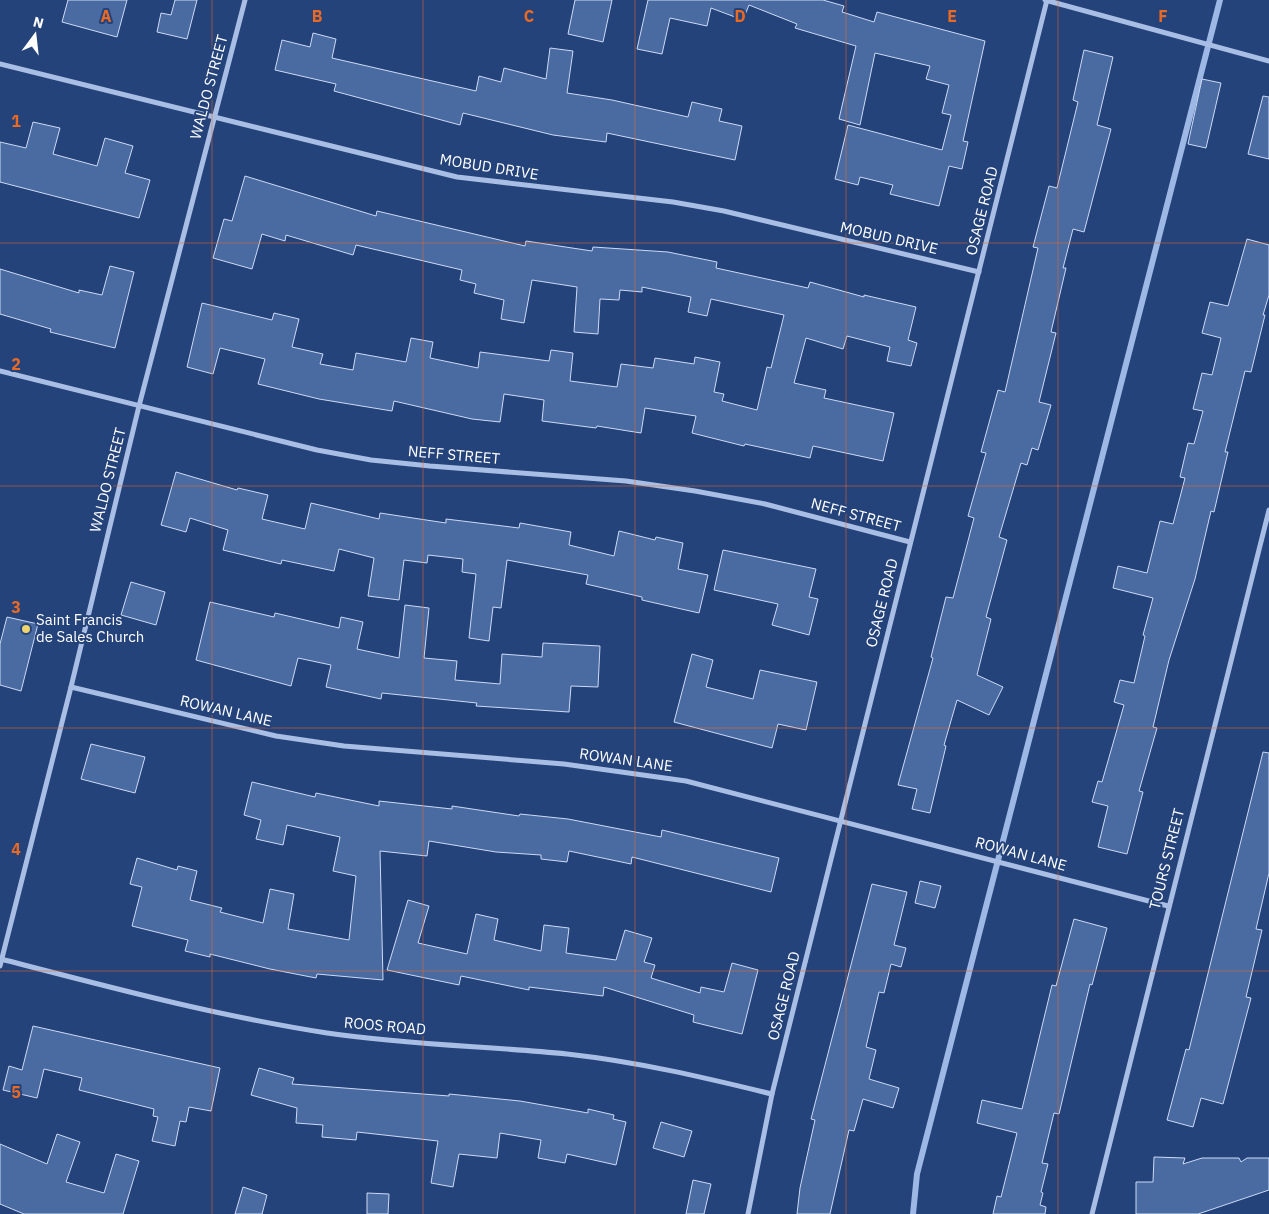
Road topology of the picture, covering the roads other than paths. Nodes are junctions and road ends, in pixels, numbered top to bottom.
1 (245, 0) edge
2 (1046, 0) edge
3 (1269, 61) edge
4 (0, 64) edge
5 (214, 118) junction
6 (979, 272) junction
7 (0, 371) edge
8 (139, 406) junction
9 (1269, 510) edge
10 (910, 542) junction
11 (71, 687) junction
12 (841, 820) junction
13 (1168, 906) junction
14 (1, 959) edge
15 (0, 966) edge
16 (772, 1094) junction
17 (748, 1214) edge
18 (1092, 1214) edge

1 - 5 street, WALDO STREET
2 - 3 street
2 - 6 street, OSAGE ROAD
4 - 5 street, MOBUD DRIVE
5 - 6 street, MOBUD DRIVE
5 - 8 street, WALDO STREET
6 - 10 street, OSAGE ROAD
7 - 8 street, NEFF STREET
8 - 10 street, NEFF STREET
8 - 11 street, WALDO STREET
9 - 13 street, TOURS STREET
10 - 12 street, OSAGE ROAD
11 - 12 street, ROWAN LANE
11 - 14 street, WALDO STREET
12 - 13 street, ROWAN LANE
12 - 16 street, OSAGE ROAD
13 - 18 street, TOURS STREET
14 - 15 street, WALDO STREET
14 - 16 street, ROOS ROAD
16 - 17 street, OSAGE ROAD

